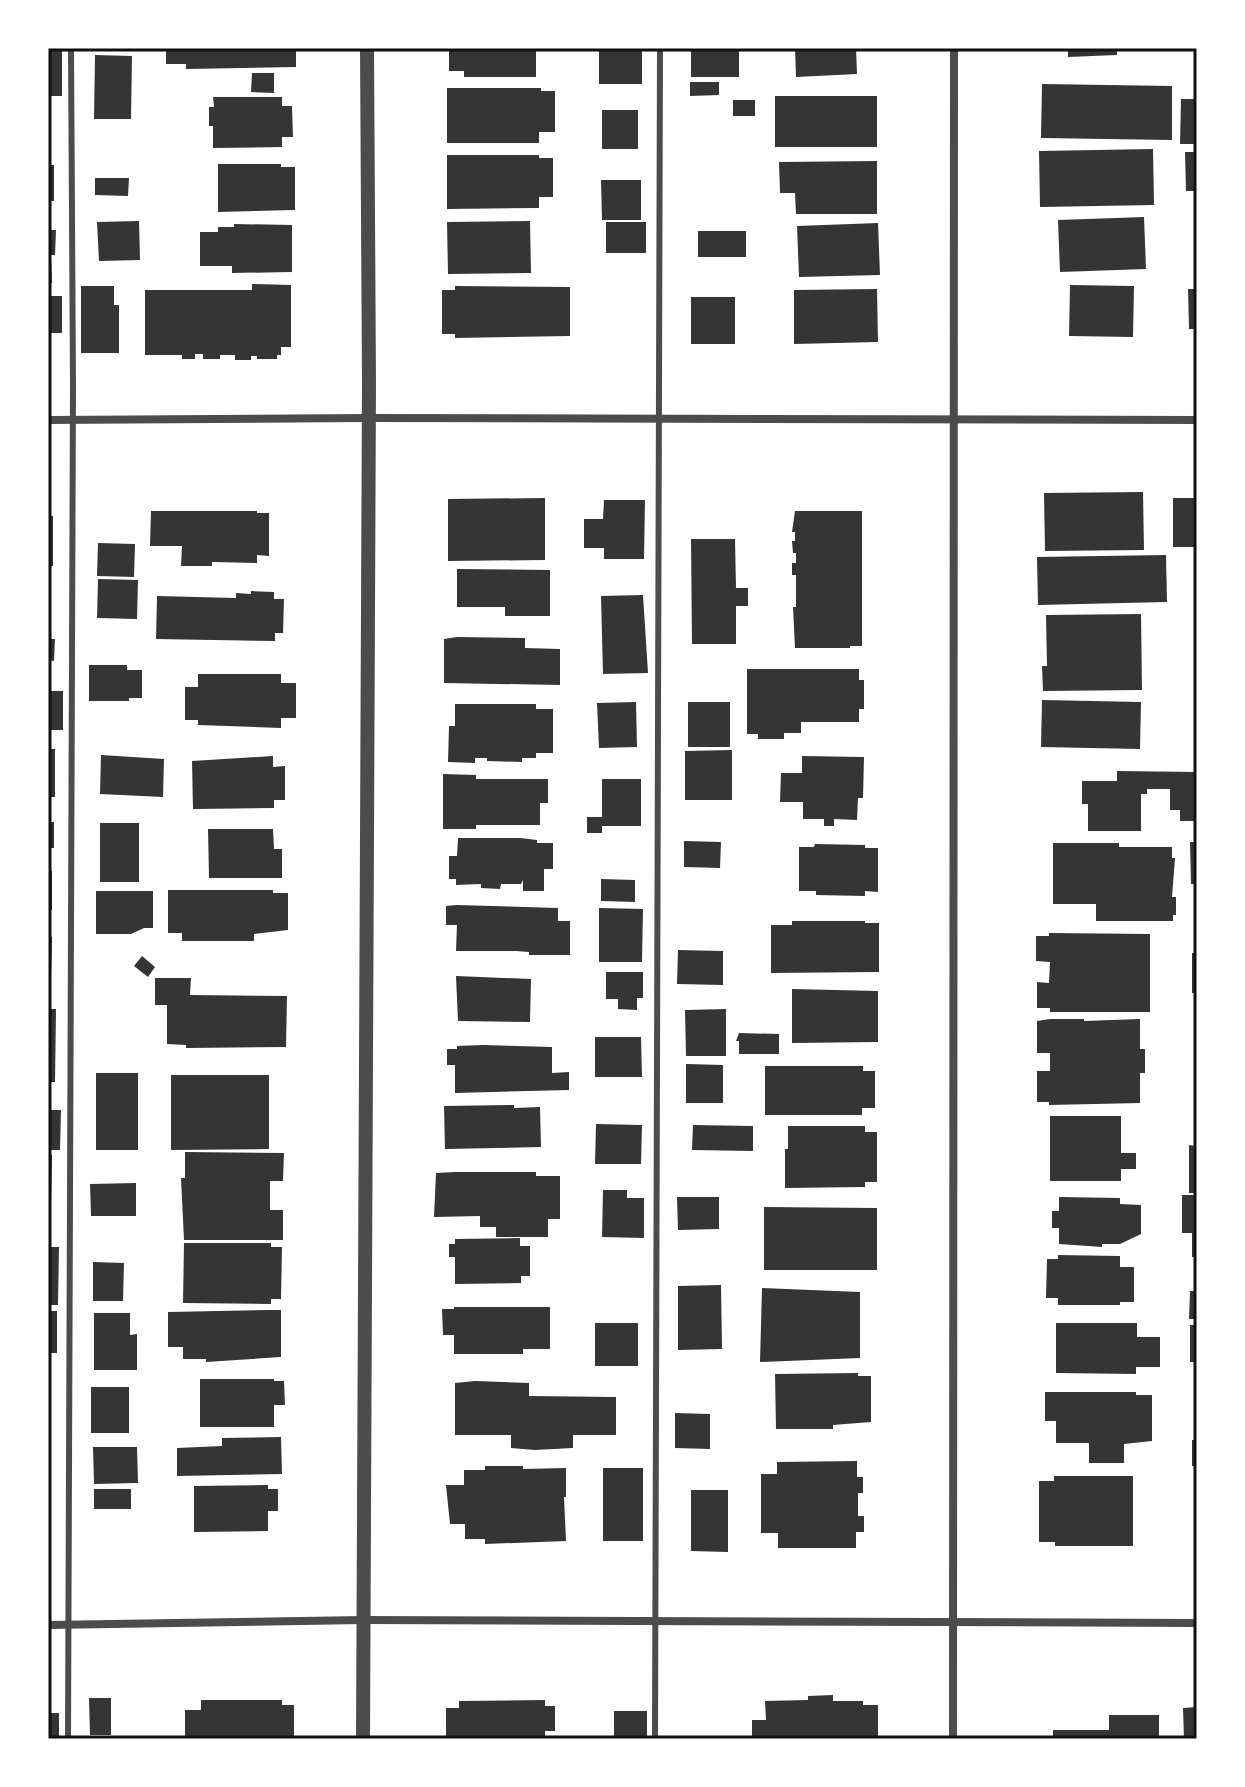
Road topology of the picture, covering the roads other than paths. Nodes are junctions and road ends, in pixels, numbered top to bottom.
1 (71, 48) edge
2 (367, 48) edge
3 (660, 48) edge
4 (954, 48) edge
5 (368, 418) junction
6 (48, 420) edge
7 (72, 420) junction
8 (660, 420) junction
9 (955, 420) junction
10 (1197, 420) edge
11 (363, 1620) junction
12 (654, 1622) junction
13 (1197, 1623) edge
14 (954, 1624) junction
15 (48, 1625) edge
16 (69, 1625) junction
17 (68, 1739) edge
18 (363, 1739) edge
19 (655, 1739) edge
20 (953, 1739) edge

1 - 7 lane
2 - 5 street
3 - 8 lane
4 - 9 street
5 - 7 street
5 - 8 street
5 - 11 street
6 - 7 street
7 - 16 lane
8 - 9 street
8 - 12 lane
9 - 10 street
9 - 14 street
11 - 12 street
11 - 16 street
11 - 18 street
12 - 14 street
12 - 19 lane
13 - 14 street
14 - 20 street
15 - 16 street
16 - 17 lane

